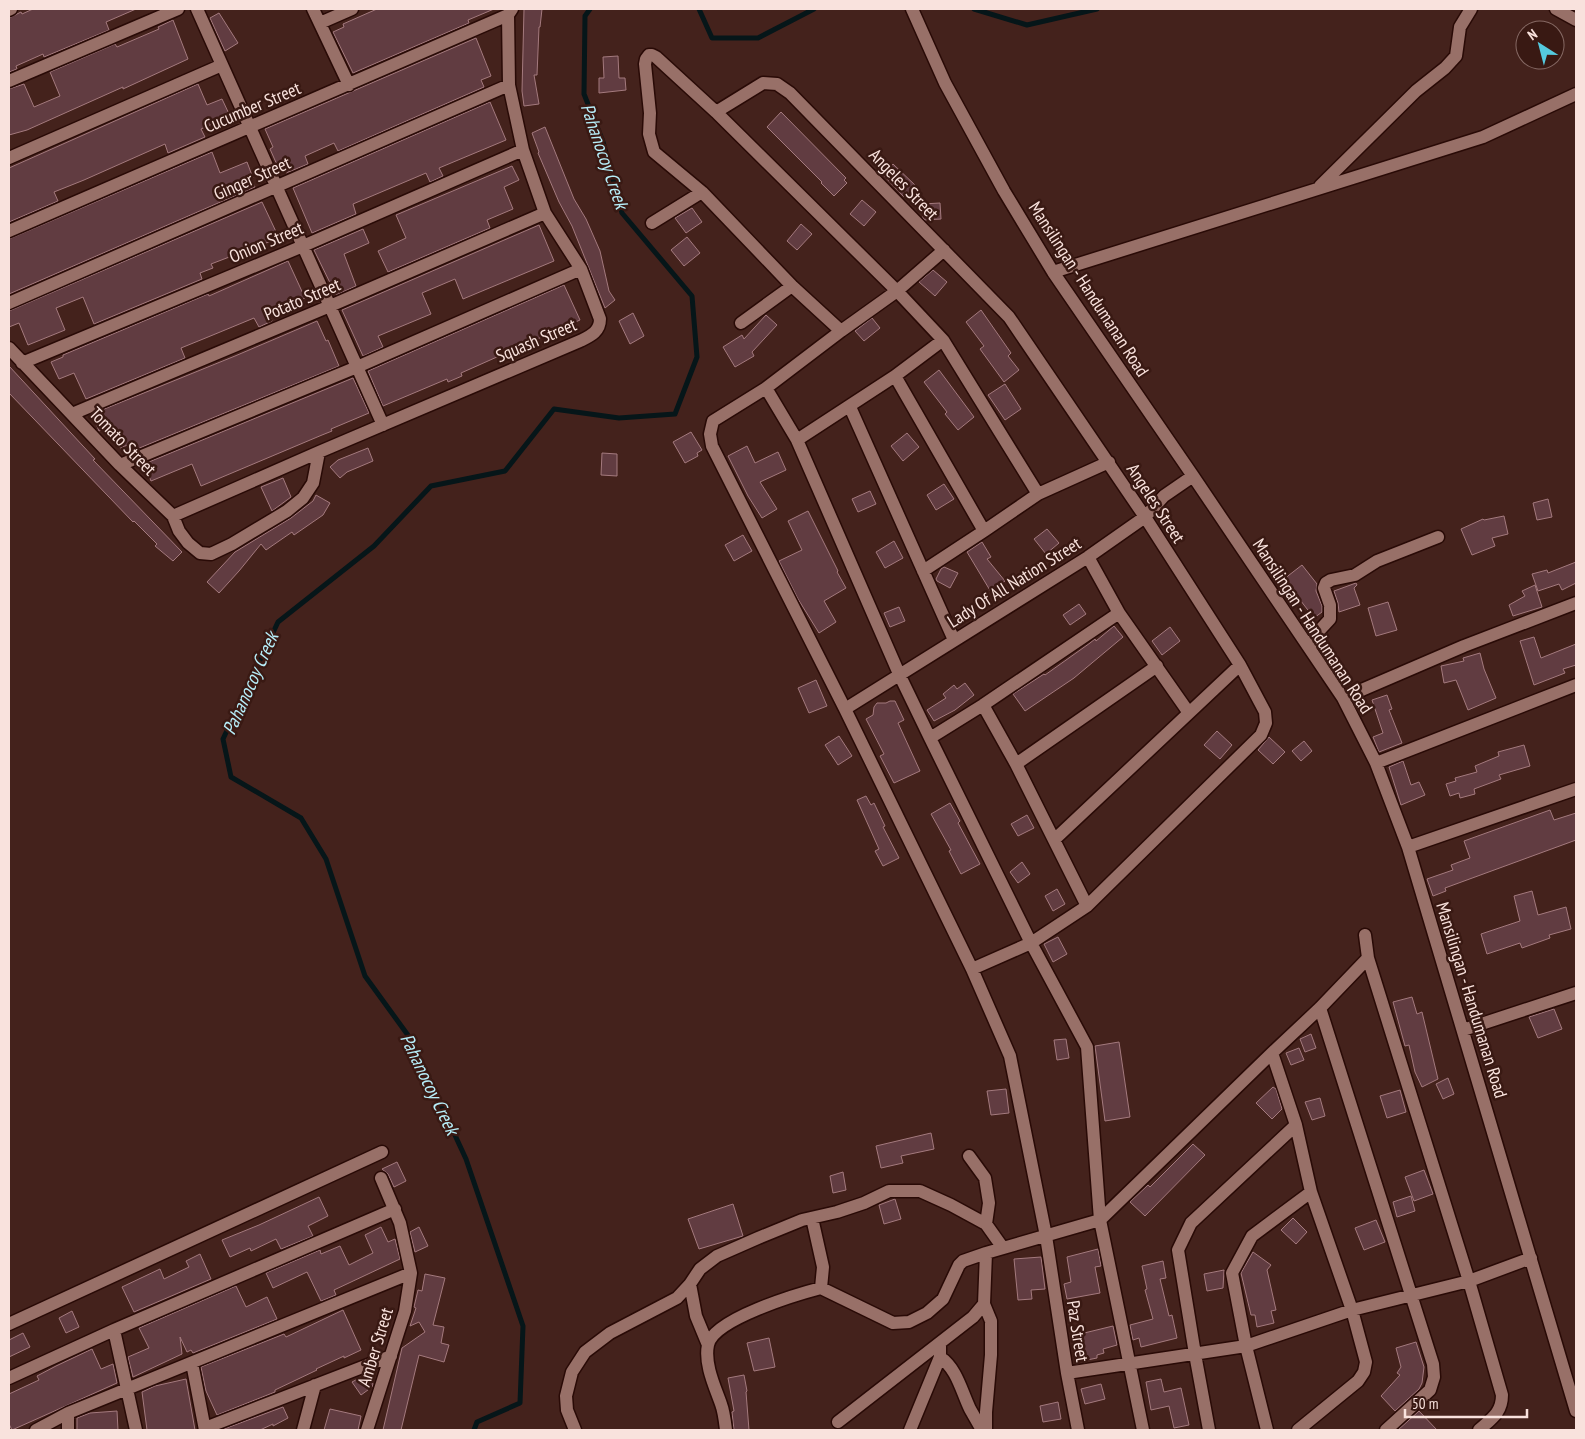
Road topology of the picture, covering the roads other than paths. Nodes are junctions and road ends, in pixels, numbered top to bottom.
1 (178, 9) edge
2 (197, 9) edge
3 (313, 9) edge
4 (352, 9) edge
5 (912, 9) edge
6 (1471, 9) edge
7 (1556, 9) edge
8 (510, 12) edge
9 (1576, 20) edge
10 (320, 23) junction
11 (222, 65) junction
12 (9, 81) edge
13 (349, 85) junction
14 (509, 85) junction
15 (1576, 94) edge
16 (716, 112) junction
17 (249, 126) junction
18 (524, 150) junction
19 (9, 158) edge
20 (276, 187) junction
21 (1319, 188) junction
22 (702, 192) junction
23 (545, 213) junction
24 (652, 222) dead end
25 (9, 231) edge
26 (302, 246) junction
27 (944, 250) junction
28 (581, 269) junction
29 (1053, 272) junction
30 (792, 286) junction
31 (897, 291) junction
32 (9, 303) edge
33 (330, 306) junction
34 (741, 323) dead end
35 (840, 331) junction
36 (943, 340) junction
37 (9, 348) edge
38 (22, 363) junction
39 (357, 367) junction
40 (895, 376) junction
41 (766, 388) junction
42 (850, 407) junction
43 (72, 414) junction
44 (383, 425) junction
45 (798, 440) junction
46 (319, 452) junction
47 (1109, 462) junction
48 (120, 465) junction
49 (1194, 476) junction
50 (1038, 494) junction
51 (173, 516) junction
52 (1145, 517) junction
53 (984, 531) junction
54 (1438, 537) dead end
55 (1088, 556) junction
56 (923, 571) junction
57 (1576, 603) edge
58 (1119, 613) junction
59 (954, 640) junction
60 (1310, 647) junction
61 (1240, 665) junction
62 (1157, 666) junction
63 (900, 676) junction
64 (1576, 685) edge
65 (1343, 698) junction
66 (983, 705) junction
67 (845, 709) junction
68 (1189, 713) junction
69 (930, 738) junction
70 (1376, 763) junction
71 (1016, 764) junction
72 (1576, 789) edge
73 (1054, 840) junction
74 (1408, 847) junction
75 (1087, 906) junction
76 (1365, 935) dead end
77 (1031, 942) junction
78 (1368, 958) junction
79 (972, 969) junction
80 (1576, 993) edge
81 (1320, 1008) junction
82 (1463, 1030) junction
83 (1272, 1053) junction
84 (1296, 1125) junction
85 (382, 1152) dead end
86 (970, 1156) dead end
87 (381, 1178) dead end
88 (1311, 1192) junction
89 (395, 1209) junction
90 (812, 1218) junction
91 (1100, 1220) junction
92 (986, 1224) junction
93 (1046, 1236) junction
94 (1003, 1248) junction
95 (986, 1253) junction
96 (1531, 1258) junction
97 (411, 1273) junction
98 (1470, 1281) junction
99 (690, 1284) junction
100 (822, 1288) junction
101 (1411, 1296) junction
102 (984, 1304) junction
103 (1352, 1310) junction
104 (9, 1324) edge
105 (114, 1330) junction
106 (940, 1344) junction
107 (708, 1345) junction
108 (1246, 1346) junction
109 (1195, 1354) junction
110 (391, 1356) junction
111 (940, 1357) junction
112 (192, 1363) junction
113 (1130, 1363) junction
114 (1067, 1373) junction
115 (9, 1378) edge
116 (315, 1385) junction
117 (126, 1390) junction
118 (1576, 1410) edge
119 (68, 1413) junction
120 (838, 1422) dead end
121 (205, 1429) edge
122 (36, 1430) edge
123 (68, 1430) edge
124 (136, 1430) edge
125 (302, 1430) edge
126 (367, 1430) edge
127 (575, 1430) edge
128 (726, 1430) edge
129 (910, 1430) edge
130 (982, 1430) edge
131 (986, 1430) edge
132 (1078, 1430) edge
133 (1143, 1430) edge
134 (1209, 1430) edge
135 (1267, 1430) edge
136 (1298, 1430) edge
137 (1386, 1430) edge
138 (1479, 1430) edge

1 - 12 street
2 - 11 street
3 - 10 street
4 - 10 street
5 - 29 street, Mansilingan - Handumanan Road
6 - 21 street
7 - 9 street
8 - 13 street, Cucumber Street
8 - 14 street, Squash Street
10 - 13 street
11 - 17 street
11 - 19 street
13 - 17 street, Cucumber Street
14 - 18 street, Squash Street
14 - 20 street, Ginger Street
15 - 21 street
16 - 22 street
16 - 27 street, Angeles Street
16 - 31 street
17 - 20 street
17 - 25 street, Cucumber Street
18 - 23 street, Squash Street
18 - 26 street, Onion Street
20 - 26 street
20 - 32 street, Ginger Street
21 - 29 street
22 - 24 street
22 - 30 street
23 - 28 street, Squash Street
23 - 33 street, Potato Street
26 - 33 street
26 - 38 street, Onion Street
27 - 31 street
27 - 47 street, Angeles Street
28 - 39 street
28 - 44 street, Squash Street
29 - 49 street, Mansilingan - Handumanan Road
30 - 34 street
30 - 35 street
31 - 35 street
31 - 36 street
33 - 39 street
33 - 43 street, Potato Street
35 - 41 street
36 - 40 street
36 - 50 street
37 - 38 street, Tomato Street
38 - 43 street, Tomato Street
39 - 44 street
39 - 48 street
40 - 42 street
40 - 53 street
41 - 45 street
41 - 67 street, Paz Street
42 - 45 street
42 - 56 street
43 - 48 street, Tomato Street
44 - 46 street, Squash Street
45 - 63 street
46 - 51 street, Squash Street
46 - 51 street, Tomato Street
47 - 50 street
47 - 52 street, Angeles Street
48 - 51 street, Tomato Street
49 - 52 street, Lady Of All Nation Street
49 - 60 street, Mansilingan - Handumanan Road
50 - 53 street
52 - 55 street, Lady Of All Nation Street
52 - 61 street, Angeles Street
53 - 56 street
54 - 60 street
55 - 58 street
55 - 59 street, Lady Of All Nation Street
56 - 59 street
57 - 65 street
58 - 62 street
58 - 66 street
59 - 63 street, Lady Of All Nation Street
60 - 65 street, Mansilingan - Handumanan Road
61 - 68 street
61 - 75 street, Angeles Street
62 - 68 street
62 - 71 street
63 - 67 street, Lady Of All Nation Street
63 - 69 street
64 - 70 street
65 - 70 street, Mansilingan - Handumanan Road
66 - 69 street
66 - 71 street
67 - 79 street, Paz Street
68 - 73 street
69 - 77 street
70 - 74 street, Mansilingan - Handumanan Road
71 - 73 street
72 - 74 street
73 - 75 street
74 - 82 street, Mansilingan - Handumanan Road
75 - 77 street, Angeles Street
76 - 78 street
77 - 79 street, Angeles Street
77 - 91 street
78 - 81 street
78 - 98 street
79 - 93 street, Paz Street
80 - 82 street
81 - 83 street
81 - 101 street
82 - 96 street, Mansilingan - Handumanan Road
83 - 84 street
83 - 91 street
84 - 88 street
84 - 109 street
85 - 104 street
86 - 92 street
87 - 89 street
88 - 103 street
88 - 108 street
89 - 97 street
89 - 105 street
90 - 92 street
90 - 99 street
90 - 100 street
91 - 93 street
91 - 113 street
92 - 94 street
93 - 94 street
93 - 114 street, Paz Street
94 - 95 street
95 - 100 street
95 - 102 street
96 - 98 street
96 - 118 street, Mansilingan - Handumanan Road
97 - 110 street, Amber Street
97 - 112 street
98 - 101 street
98 - 138 street
99 - 107 street
99 - 127 street
100 - 107 street
101 - 103 street
101 - 137 street
102 - 106 street
102 - 131 street
103 - 108 street
103 - 136 street
105 - 115 street
105 - 117 street
106 - 111 street
106 - 120 street
107 - 128 street
108 - 109 street
108 - 135 street
109 - 113 street
109 - 134 street
110 - 116 street
110 - 126 street, Amber Street
111 - 129 street
111 - 130 street
112 - 117 street
112 - 121 street
113 - 114 street
113 - 133 street
114 - 132 street, Paz Street
116 - 121 street
116 - 125 street
117 - 119 street
117 - 124 street
119 - 122 street
119 - 123 street

